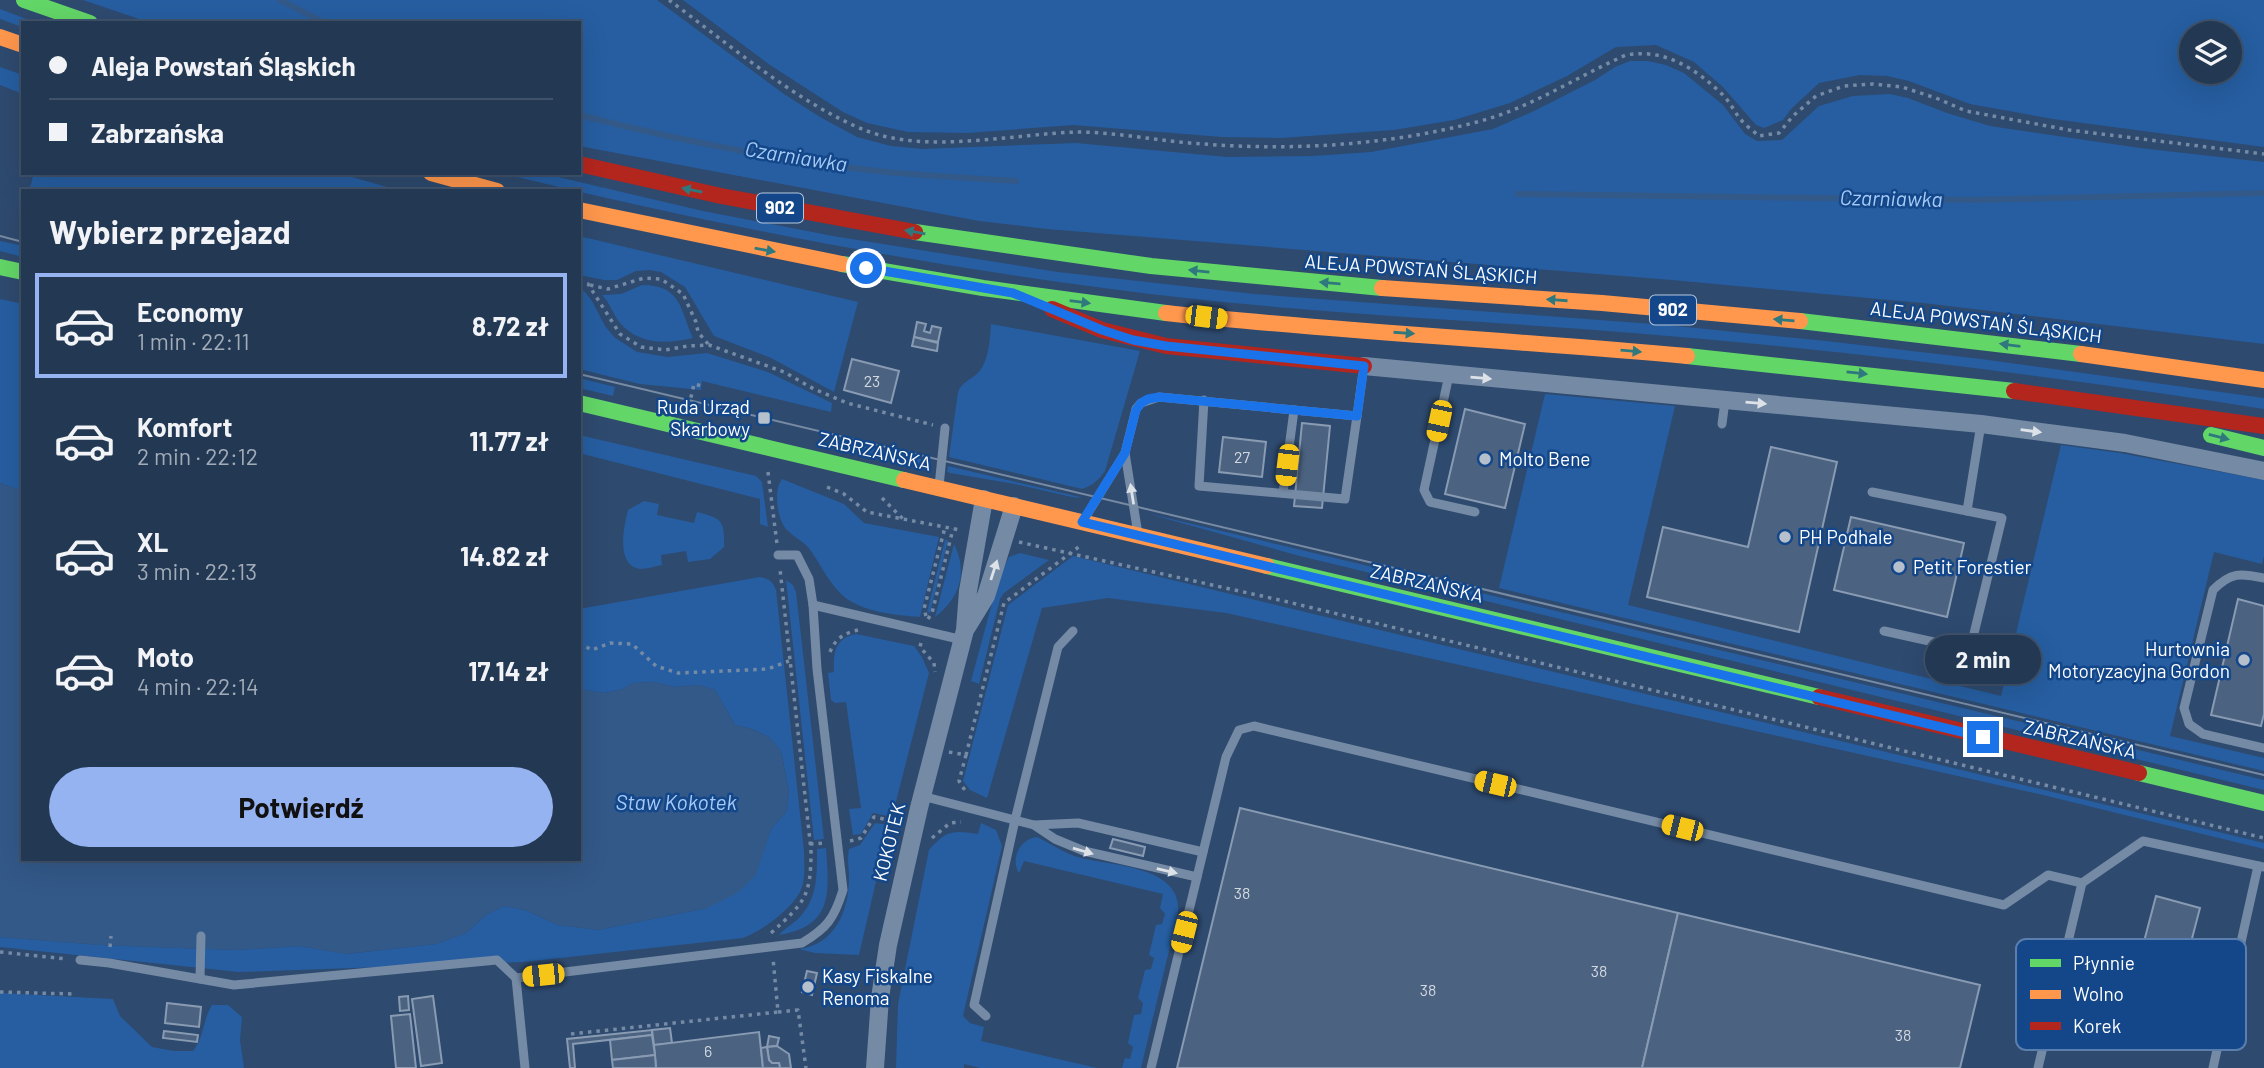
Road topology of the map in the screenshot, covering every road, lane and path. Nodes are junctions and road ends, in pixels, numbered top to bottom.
1 (24, 0) edge
2 (669, 0) edge
3 (84, 21) edge
4 (0, 37) edge
5 (21, 45) edge
6 (2264, 154) edge
7 (581, 164) edge
8 (438, 175) edge
9 (490, 189) edge
10 (581, 210) edge
11 (0, 267) edge
12 (21, 272) edge
13 (581, 282) edge
14 (588, 284) junction
15 (1013, 293) junction
16 (709, 345) junction
17 (2077, 353) junction
18 (1364, 366) junction
19 (2264, 366) edge
20 (1449, 375) junction
21 (2264, 380) edge
22 (702, 386) dead end
23 (2034, 393) junction
24 (1204, 400) junction
25 (1726, 401) junction
26 (581, 403) edge
27 (688, 408) dead end
28 (1294, 410) junction
29 (1357, 416) junction
30 (1722, 424) dead end
31 (1981, 424) junction
32 (2264, 426) edge
33 (945, 428) joint
34 (2264, 448) edge
35 (1125, 453) junction
36 (768, 466) dead end
37 (2264, 471) edge
38 (822, 485) dead end
39 (938, 488) junction
40 (1872, 492) dead end
41 (1283, 493) junction
42 (984, 499) junction
43 (1014, 506) junction
44 (1967, 511) junction
45 (1475, 513) dead end
46 (1082, 522) junction
47 (945, 527) junction
48 (954, 529) junction
49 (978, 534) junction
50 (1138, 536) junction
51 (1005, 539) junction
52 (1072, 552) junction
53 (778, 555) junction
54 (2264, 578) edge
55 (814, 605) junction
56 (869, 631) dead end
57 (1073, 631) dead end
58 (1884, 631) dead end
59 (964, 635) junction
60 (915, 643) dead end
61 (581, 644) edge
62 (920, 647) dead end
63 (829, 657) dead end
64 (789, 661) junction
65 (934, 748) junction
66 (2264, 748) edge
67 (965, 755) junction
68 (922, 796) junction
69 (2264, 803) edge
70 (973, 809) junction
71 (877, 817) dead end
72 (1016, 820) junction
73 (898, 821) dead end
74 (1034, 825) junction
75 (2264, 838) edge
76 (926, 846) dead end
77 (1203, 852) junction
78 (2261, 866) edge
79 (1197, 877) junction
80 (2082, 883) junction
81 (111, 936) dead end
82 (201, 936) dead end
83 (2069, 939) edge
84 (2244, 939) edge
85 (110, 947) dead end
86 (771, 947) junction
87 (0, 952) edge
88 (79, 961) joint
89 (516, 978) junction
90 (200, 979) junction
91 (0, 992) edge
92 (74, 994) dead end
93 (778, 1012) junction
94 (986, 1016) dead end
95 (572, 1034) dead end
96 (2042, 1050) edge
97 (2217, 1050) edge
98 (525, 1068) edge
99 (806, 1068) edge
100 (876, 1068) edge
101 (1151, 1068) edge
102 (2038, 1068) edge
103 (2213, 1068) edge

1 - 3 main road
2 - 6 path
4 - 5 main road
17 -> 7 main road, ALEJA POWSTAŃ ŚLĄSKICH / 902
8 - 9 main road
10 -> 15 main road, 902
11 - 12 main road
13 - 14 path
14 - 16 path
14 - 16 path
15 - 18 main road
15 -> 23 main road, 902
16 - 33 path
17 - 19 main road
17 - 21 main road, ALEJA POWSTAŃ ŚLĄSKICH / 902
18 - 20 street
18 - 29 lane
20 -> 25 street
20 - 45 lane
22 - 27 path
23 - 32 main road, 902
23 -> 34 main road
24 - 28 lane
24 - 35 lane
24 - 41 lane
25 - 30 lane
25 -> 31 street
26 - 39 main road, ZABRZAŃSKA
28 - 29 lane
28 - 41 lane
29 - 41 lane
31 -> 37 street
31 - 44 lane
33 - 39 lane
35 - 46 lane
50 -> 35 lane
36 - 53 path
38 - 47 path
39 - 42 main road, ZABRZAŃSKA
40 - 44 lane
42 - 43 main road, ZABRZAŃSKA
42 - 49 street, KOKOTEK
43 - 46 main road, ZABRZAŃSKA
43 - 51 street, KOKOTEK
44 - 58 lane
46 - 50 main road, ZABRZAŃSKA
47 - 48 path
47 - 48 path
48 - 49 path
49 - 59 street, KOKOTEK
50 - 69 main road, ZABRZAŃSKA
51 - 52 path
59 -> 51 street, KOKOTEK
52 - 67 path
52 - 75 path
53 - 55 lane
53 - 64 path
54 - 66 lane
55 - 59 lane
55 - 86 lane
56 - 63 path
57 - 72 lane
59 - 65 street, KOKOTEK
60 - 62 path
61 - 64 path
64 - 86 path
65 - 67 path
65 - 68 street, KOKOTEK
67 - 70 path
68 - 70 lane
68 - 100 street, KOKOTEK
70 - 72 lane
70 - 76 path
71 - 73 path
72 - 74 lane
72 - 94 lane
74 - 77 lane
74 -> 79 lane
77 - 79 lane
77 - 80 lane
78 - 80 lane
78 - 84 lane
79 - 101 lane
80 - 83 lane
81 - 85 path
82 - 90 lane
86 - 89 lane
86 - 93 path
87 - 88 path
88 - 90 lane
89 - 90 lane
89 - 98 lane
91 - 92 path
93 - 95 path
93 - 99 path
96 - 102 lane
97 - 103 lane

